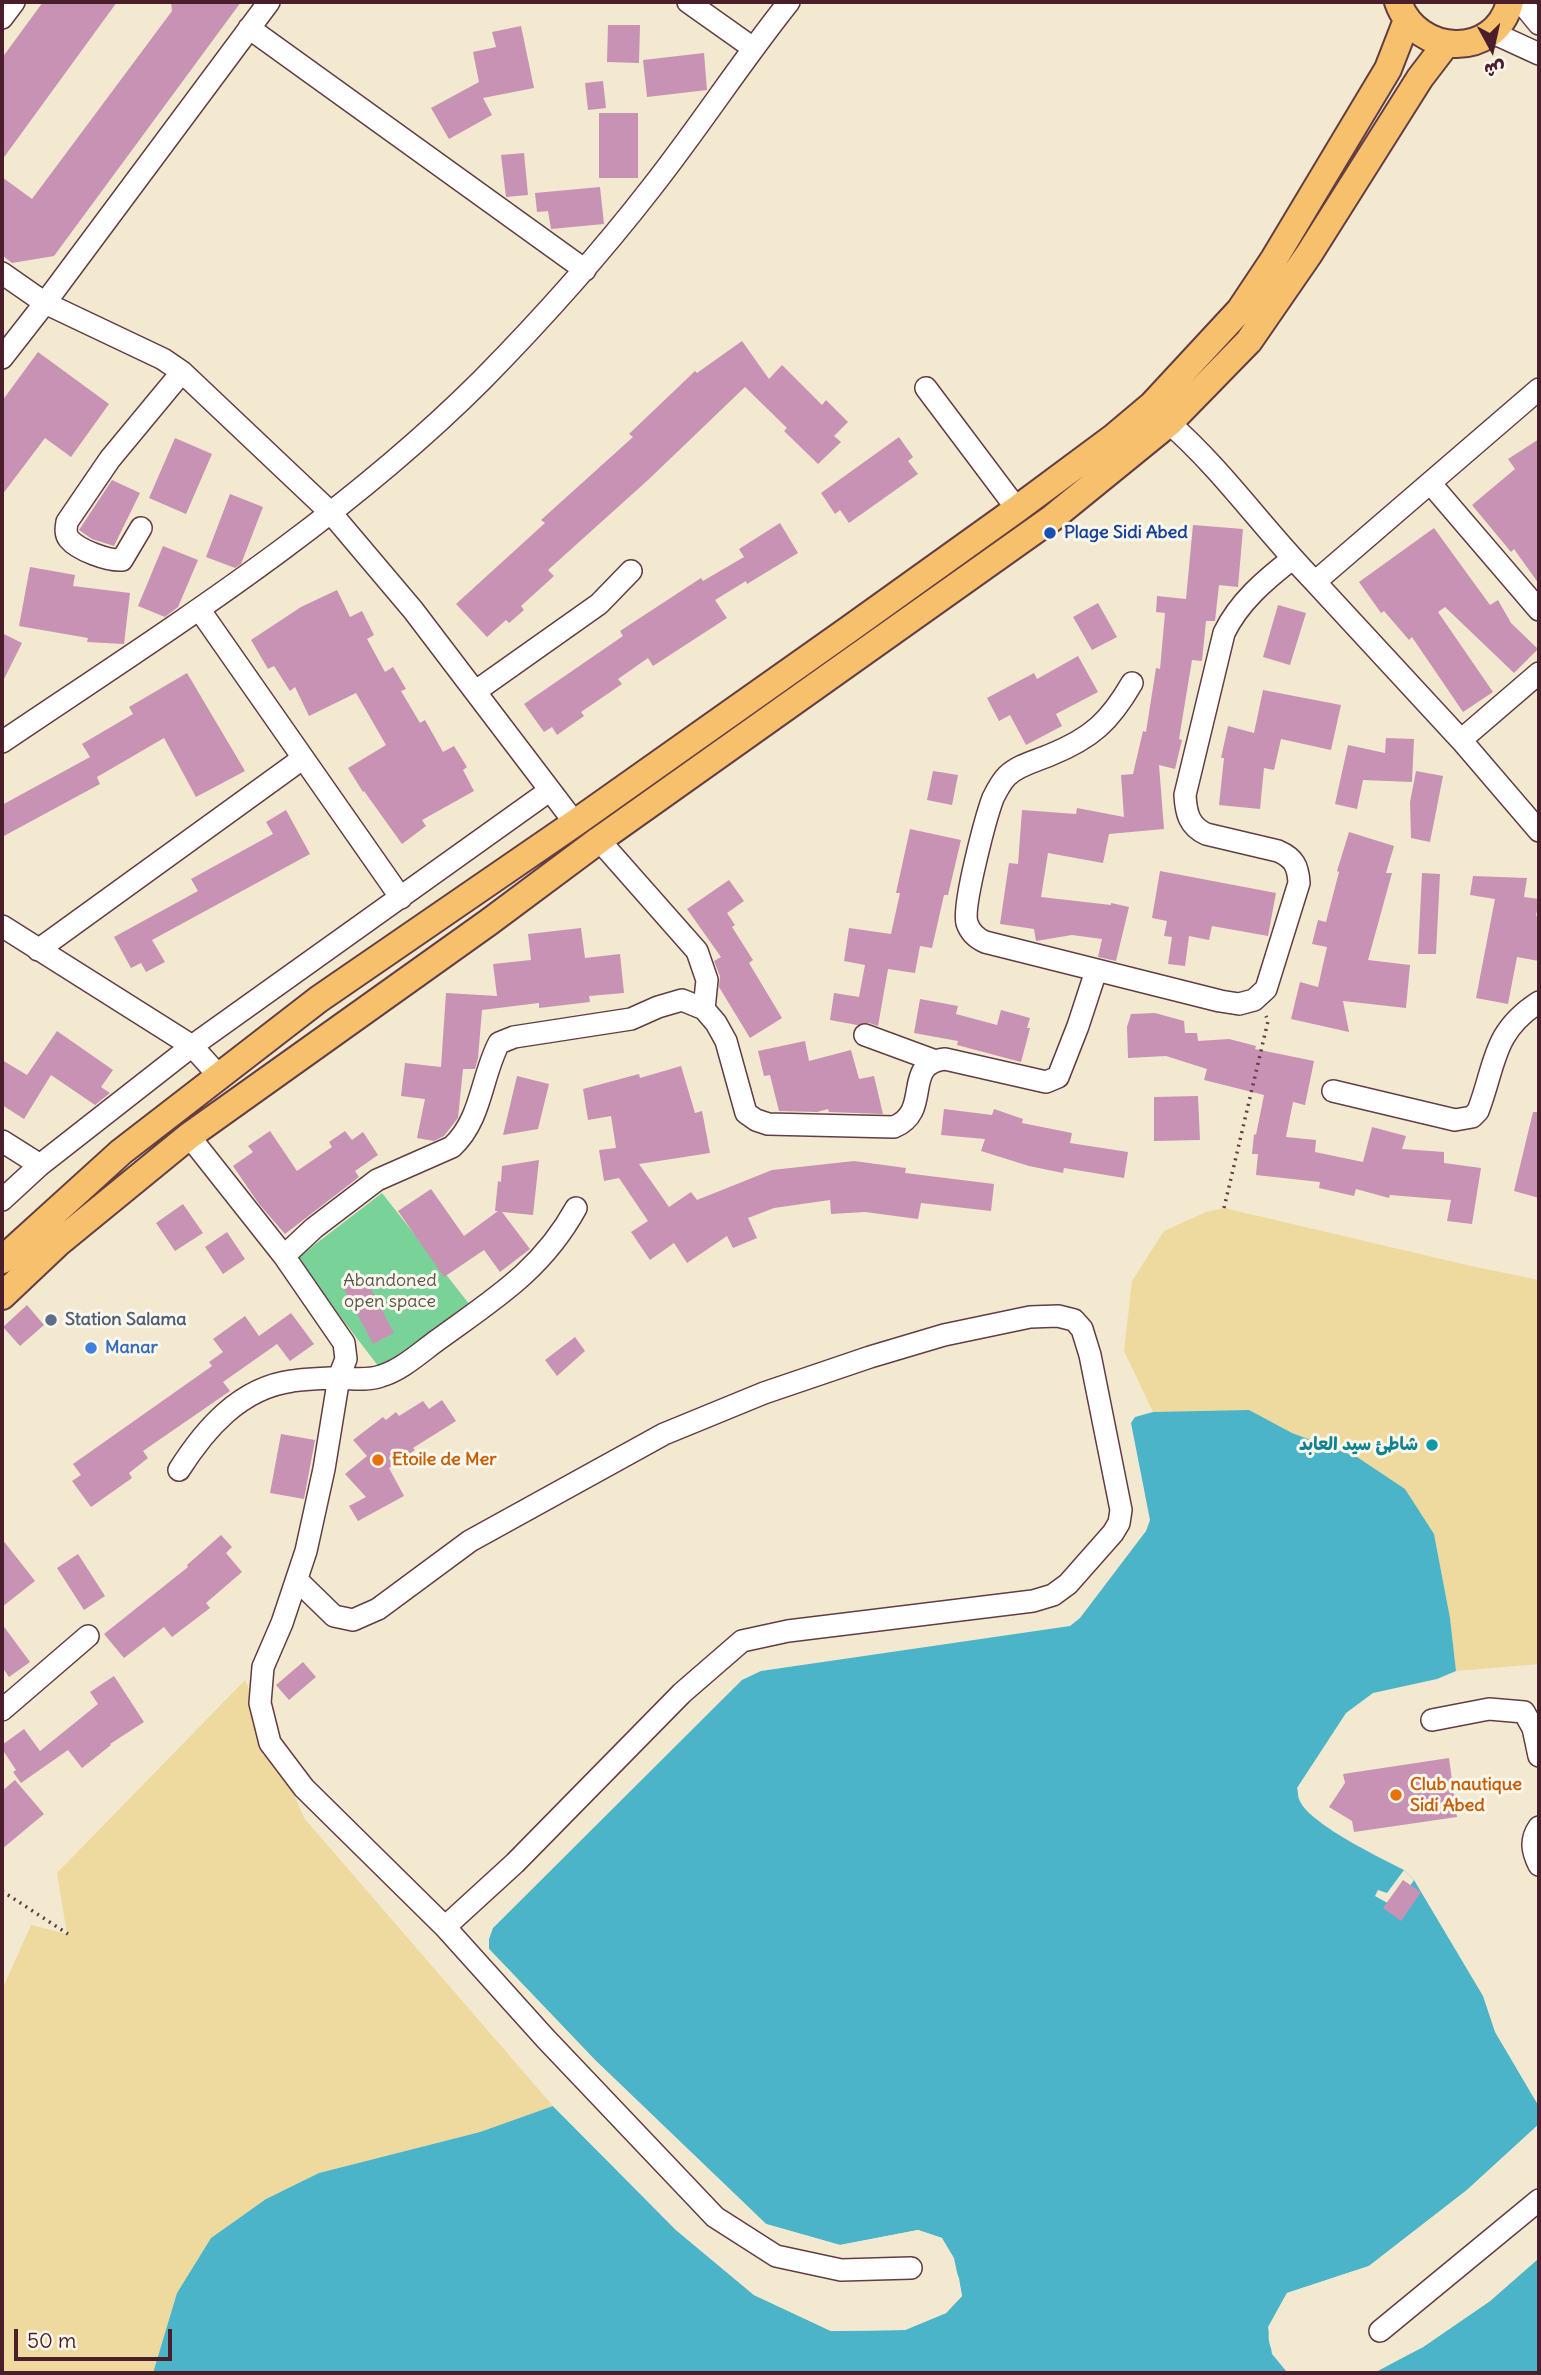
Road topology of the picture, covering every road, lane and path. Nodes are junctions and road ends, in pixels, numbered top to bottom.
1 (14, 2) edge
2 (269, 2) edge
3 (688, 2) edge
4 (789, 2) edge
5 (1510, 2) edge
6 (1521, 2) edge
7 (1403, 11) edge
8 (2, 18) edge
9 (1539, 24) edge
10 (249, 29) junction
11 (1491, 32) junction
12 (1446, 44) junction
13 (753, 48) junction
14 (1539, 54) edge
15 (585, 270) junction
16 (2, 273) edge
17 (45, 303) junction
18 (2, 358) edge
19 (182, 372) junction
20 (926, 388) dead end
21 (1538, 392) edge
22 (1169, 423) junction
23 (1431, 484) junction
24 (1017, 509) junction
25 (331, 513) junction
26 (141, 528) dead end
27 (1292, 559) junction
28 (631, 570) dead end
29 (1315, 582) junction
30 (199, 609) junction
31 (1539, 610) edge
32 (1539, 673) edge
33 (1132, 683) dead end
34 (476, 691) junction
35 (1461, 740) junction
36 (2, 742) edge
37 (302, 759) junction
38 (549, 791) junction
39 (575, 823) junction
40 (1539, 831) edge
41 (599, 840) junction
42 (401, 898) junction
43 (2, 926) edge
44 (38, 950) junction
45 (1096, 971) junction
46 (1260, 995) junction
47 (1539, 1002) edge
48 (704, 1009) junction
49 (865, 1035) dead end
50 (192, 1046) junction
51 (933, 1060) junction
52 (219, 1076) junction
53 (1334, 1091) dead end
54 (189, 1136) junction
55 (2, 1141) edge
56 (40, 1165) junction
57 (2, 1200) edge
58 (576, 1208) dead end
59 (1224, 1208) dead end
60 (284, 1256) junction
61 (2, 1260) edge
62 (2, 1297) edge
63 (340, 1377) junction
64 (179, 1470) dead end
65 (297, 1580) junction
66 (88, 1636) dead end
67 (2, 1710) edge
68 (1432, 1720) dead end
69 (1539, 1756) edge
70 (1539, 1827) edge
71 (1539, 1865) edge
72 (2, 1891) edge
73 (445, 1927) junction
74 (68, 1934) dead end
75 (1539, 2200) edge
76 (911, 2268) dead end
77 (1380, 2331) dead end

1 - 8 street
2 - 10 street
3 - 13 street
4 - 13 street
5 - 11 main road
6 - 9 street
7 - 12 main road
7 - 24 main road
10 - 15 street
10 - 17 street
11 - 12 main road
11 - 14 street
12 - 22 main road
13 - 15 street
15 - 25 street
16 - 17 street
17 - 18 street
17 - 19 street
19 - 25 street
19 - 26 street
20 - 24 street
21 - 23 street
22 - 27 street
22 - 41 main road
23 - 29 street
23 - 31 street
24 - 39 main road
25 - 30 street
25 - 34 street
27 - 29 street
27 - 46 street
28 - 34 street
29 - 35 street
30 - 36 street
30 - 37 street
32 - 35 street
33 - 45 street
34 - 38 street
35 - 40 street
37 - 42 street
37 - 44 street
38 - 39 street
38 - 42 street
39 - 52 main road
41 - 48 street
41 - 54 main road
42 - 50 street
43 - 44 street
44 - 50 street
45 - 46 street
45 - 51 street
46 - 59 path
47 - 53 street
48 - 51 street
48 - 60 street
49 - 51 street
50 - 52 street
50 - 56 street
52 - 61 main road
54 - 60 street
54 - 62 main road
55 - 56 street
56 - 57 street
58 - 63 street
60 - 63 street
63 - 64 street
63 - 65 street
65 - 73 street
65 - 73 street
66 - 67 street
68 - 69 street
70 - 71 street
72 - 74 path
73 - 76 street
75 - 77 street

